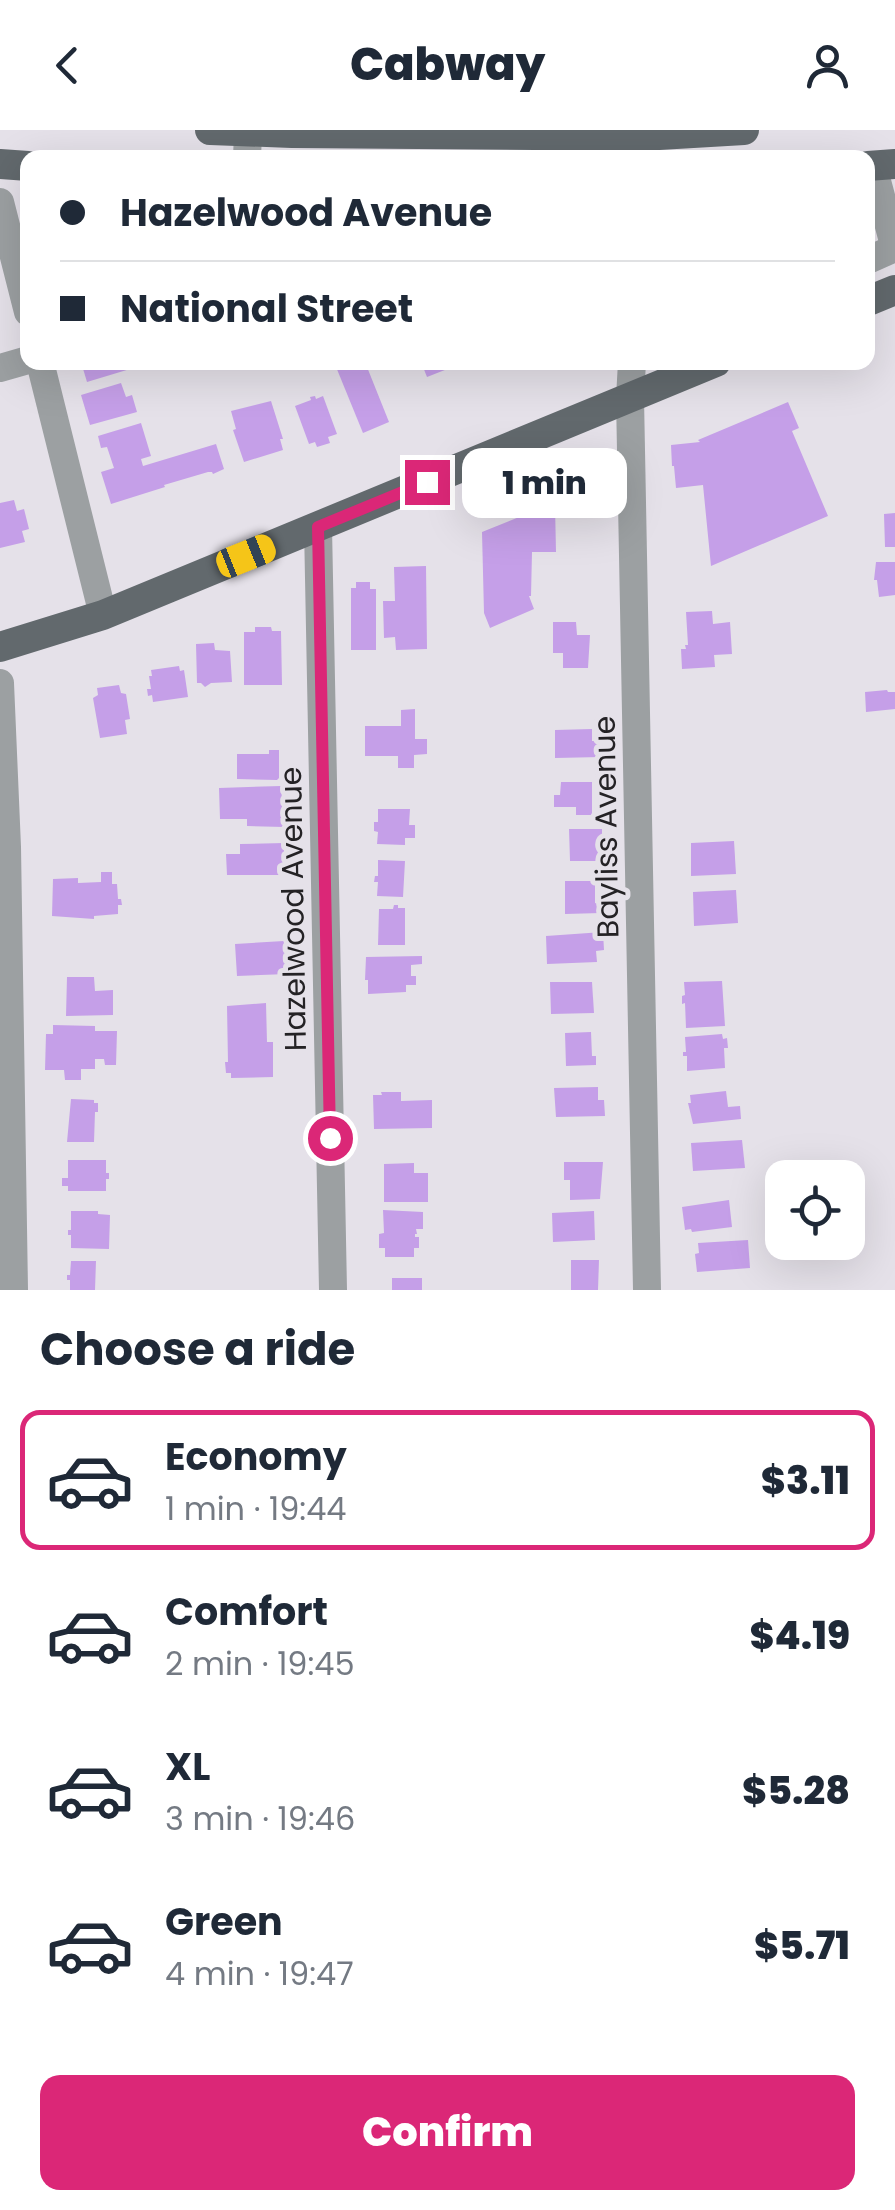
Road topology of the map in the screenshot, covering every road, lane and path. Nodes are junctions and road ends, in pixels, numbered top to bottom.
1 (210, 130) edge
2 (744, 130) edge
3 (292, 132) edge
4 (642, 141) edge
5 (247, 145) edge
6 (879, 165) edge
7 (0, 202) edge
8 (875, 202) edge
9 (895, 249) edge
10 (9, 280) edge
11 (42, 370) edge
12 (632, 370) edge
13 (697, 370) edge
14 (630, 398) junction
15 (318, 527) junction
16 (103, 615) junction
17 (0, 647) edge
18 (0, 682) edge
19 (14, 1290) edge
20 (333, 1290) edge
21 (647, 1290) edge

1 - 5 main road
2 - 4 main road
3 - 4 main road
3 - 5 main road
6 - 8 street
7 - 10 street
8 - 9 street
11 - 16 street
12 - 14 street, Bayliss Avenue
13 - 14 main road
14 - 15 main road
14 - 21 street, Bayliss Avenue
15 - 16 main road
15 - 20 street, Hazelwood Avenue
16 - 17 main road
18 - 19 street

